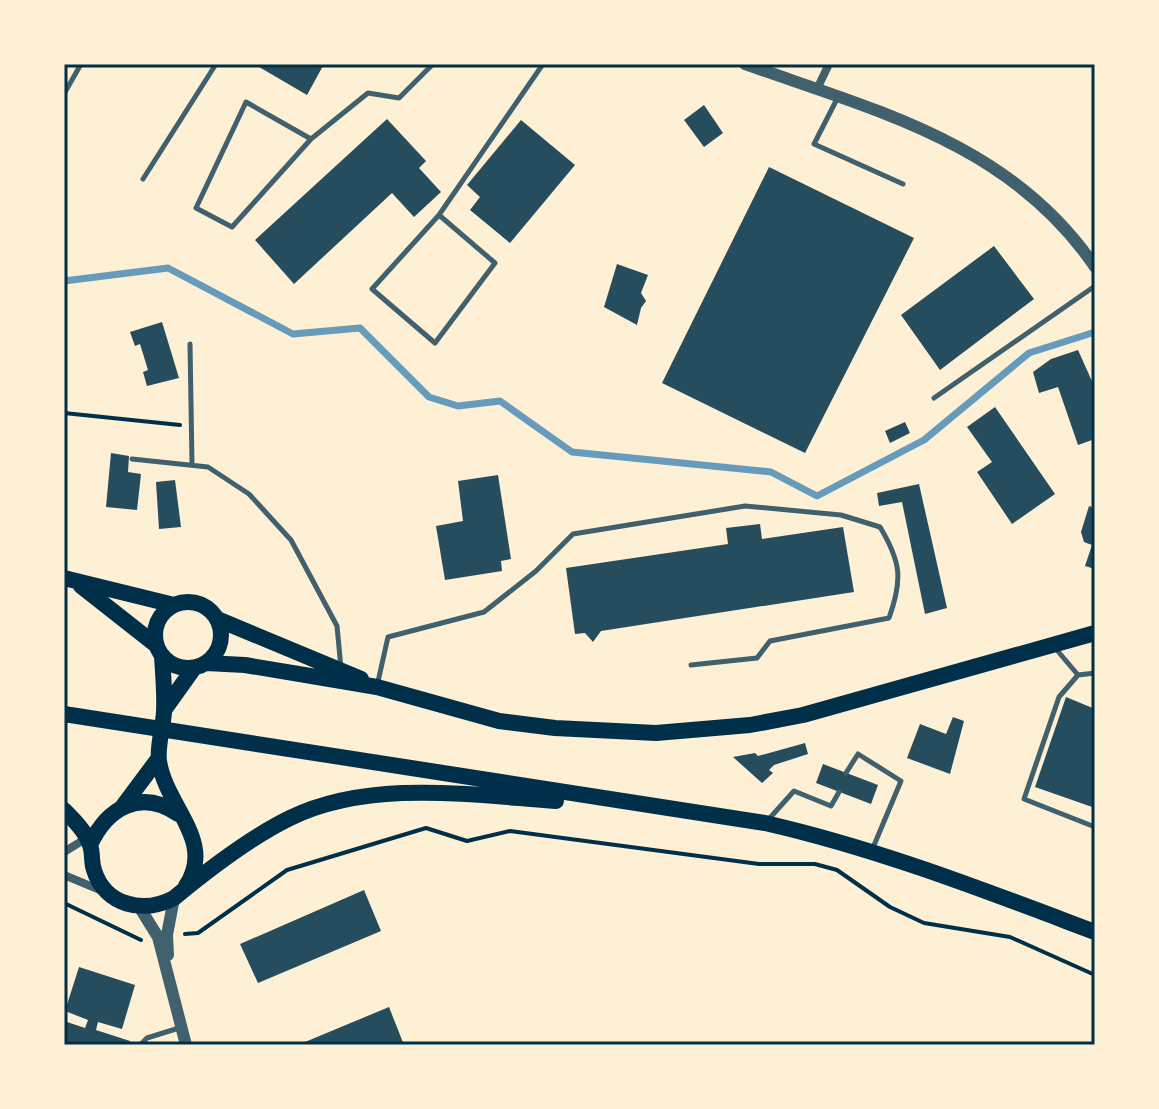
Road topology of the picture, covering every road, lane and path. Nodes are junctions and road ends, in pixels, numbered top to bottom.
1 (81, 64) edge
2 (216, 64) edge
3 (433, 64) edge
4 (543, 64) edge
5 (745, 64) edge
6 (829, 64) edge
7 (817, 89) junction
8 (64, 94) edge
9 (837, 98) junction
10 (311, 139) junction
11 (143, 179) dead end
12 (903, 184) dead end
13 (439, 215) junction
14 (1095, 267) edge
15 (1095, 286) edge
16 (190, 344) dead end
17 (934, 398) dead end
18 (64, 413) edge
19 (191, 426) junction
20 (132, 459) dead end
21 (192, 463) junction
22 (70, 580) edge
23 (174, 605) junction
24 (217, 619) junction
25 (1095, 633) edge
26 (1053, 645) junction
27 (159, 650) junction
28 (200, 665) junction
29 (691, 665) dead end
30 (342, 669) junction
31 (1095, 673) edge
32 (1078, 675) junction
33 (377, 687) junction
34 (164, 710) junction
35 (64, 712) edge
36 (158, 759) junction
37 (846, 773) dead end
38 (839, 792) dead end
39 (123, 806) junction
40 (650, 807) junction
41 (64, 810) edge
42 (178, 814) junction
43 (765, 823) junction
44 (1095, 827) edge
45 (91, 838) junction
46 (871, 851) junction
47 (64, 852) edge
48 (64, 875) edge
49 (108, 893) junction
50 (179, 895) junction
51 (64, 903) edge
52 (140, 908) junction
53 (1095, 932) edge
54 (163, 936) junction
55 (1095, 975) edge
56 (181, 1028) junction
57 (140, 1045) edge
58 (186, 1045) edge

1 - 8 lane
2 - 11 lane
3 - 10 lane
4 - 13 lane
5 - 7 street
6 - 7 street
7 - 9 street
9 - 12 lane
9 - 14 street
10 - 10 lane
13 - 13 lane
15 - 17 lane
16 - 19 lane
18 - 19 path
19 - 21 lane
20 - 21 lane
21 - 30 lane
22 - 23 main road
22 - 27 main road
23 - 24 main road
23 - 27 main road
24 - 28 main road
24 - 30 main road
25 - 26 main road
26 - 32 lane
26 - 33 main road
27 - 28 main road
27 - 34 main road
28 - 33 main road
28 - 34 main road
29 - 33 lane
30 - 33 main road
31 - 32 lane
32 - 44 lane
34 - 36 main road
35 - 40 main road
36 - 39 main road
36 - 42 main road
37 - 46 lane
38 - 43 lane
39 - 42 main road
39 - 45 main road
40 - 43 main road
40 - 50 main road
41 - 45 main road
42 - 50 main road
43 - 46 main road
45 - 47 street
45 - 49 main road
46 - 53 main road
48 - 49 street
49 - 52 main road
50 - 52 main road
50 - 54 street
51 - 54 path
52 - 54 street
54 - 55 path
54 - 56 street
56 - 57 lane
56 - 58 street

